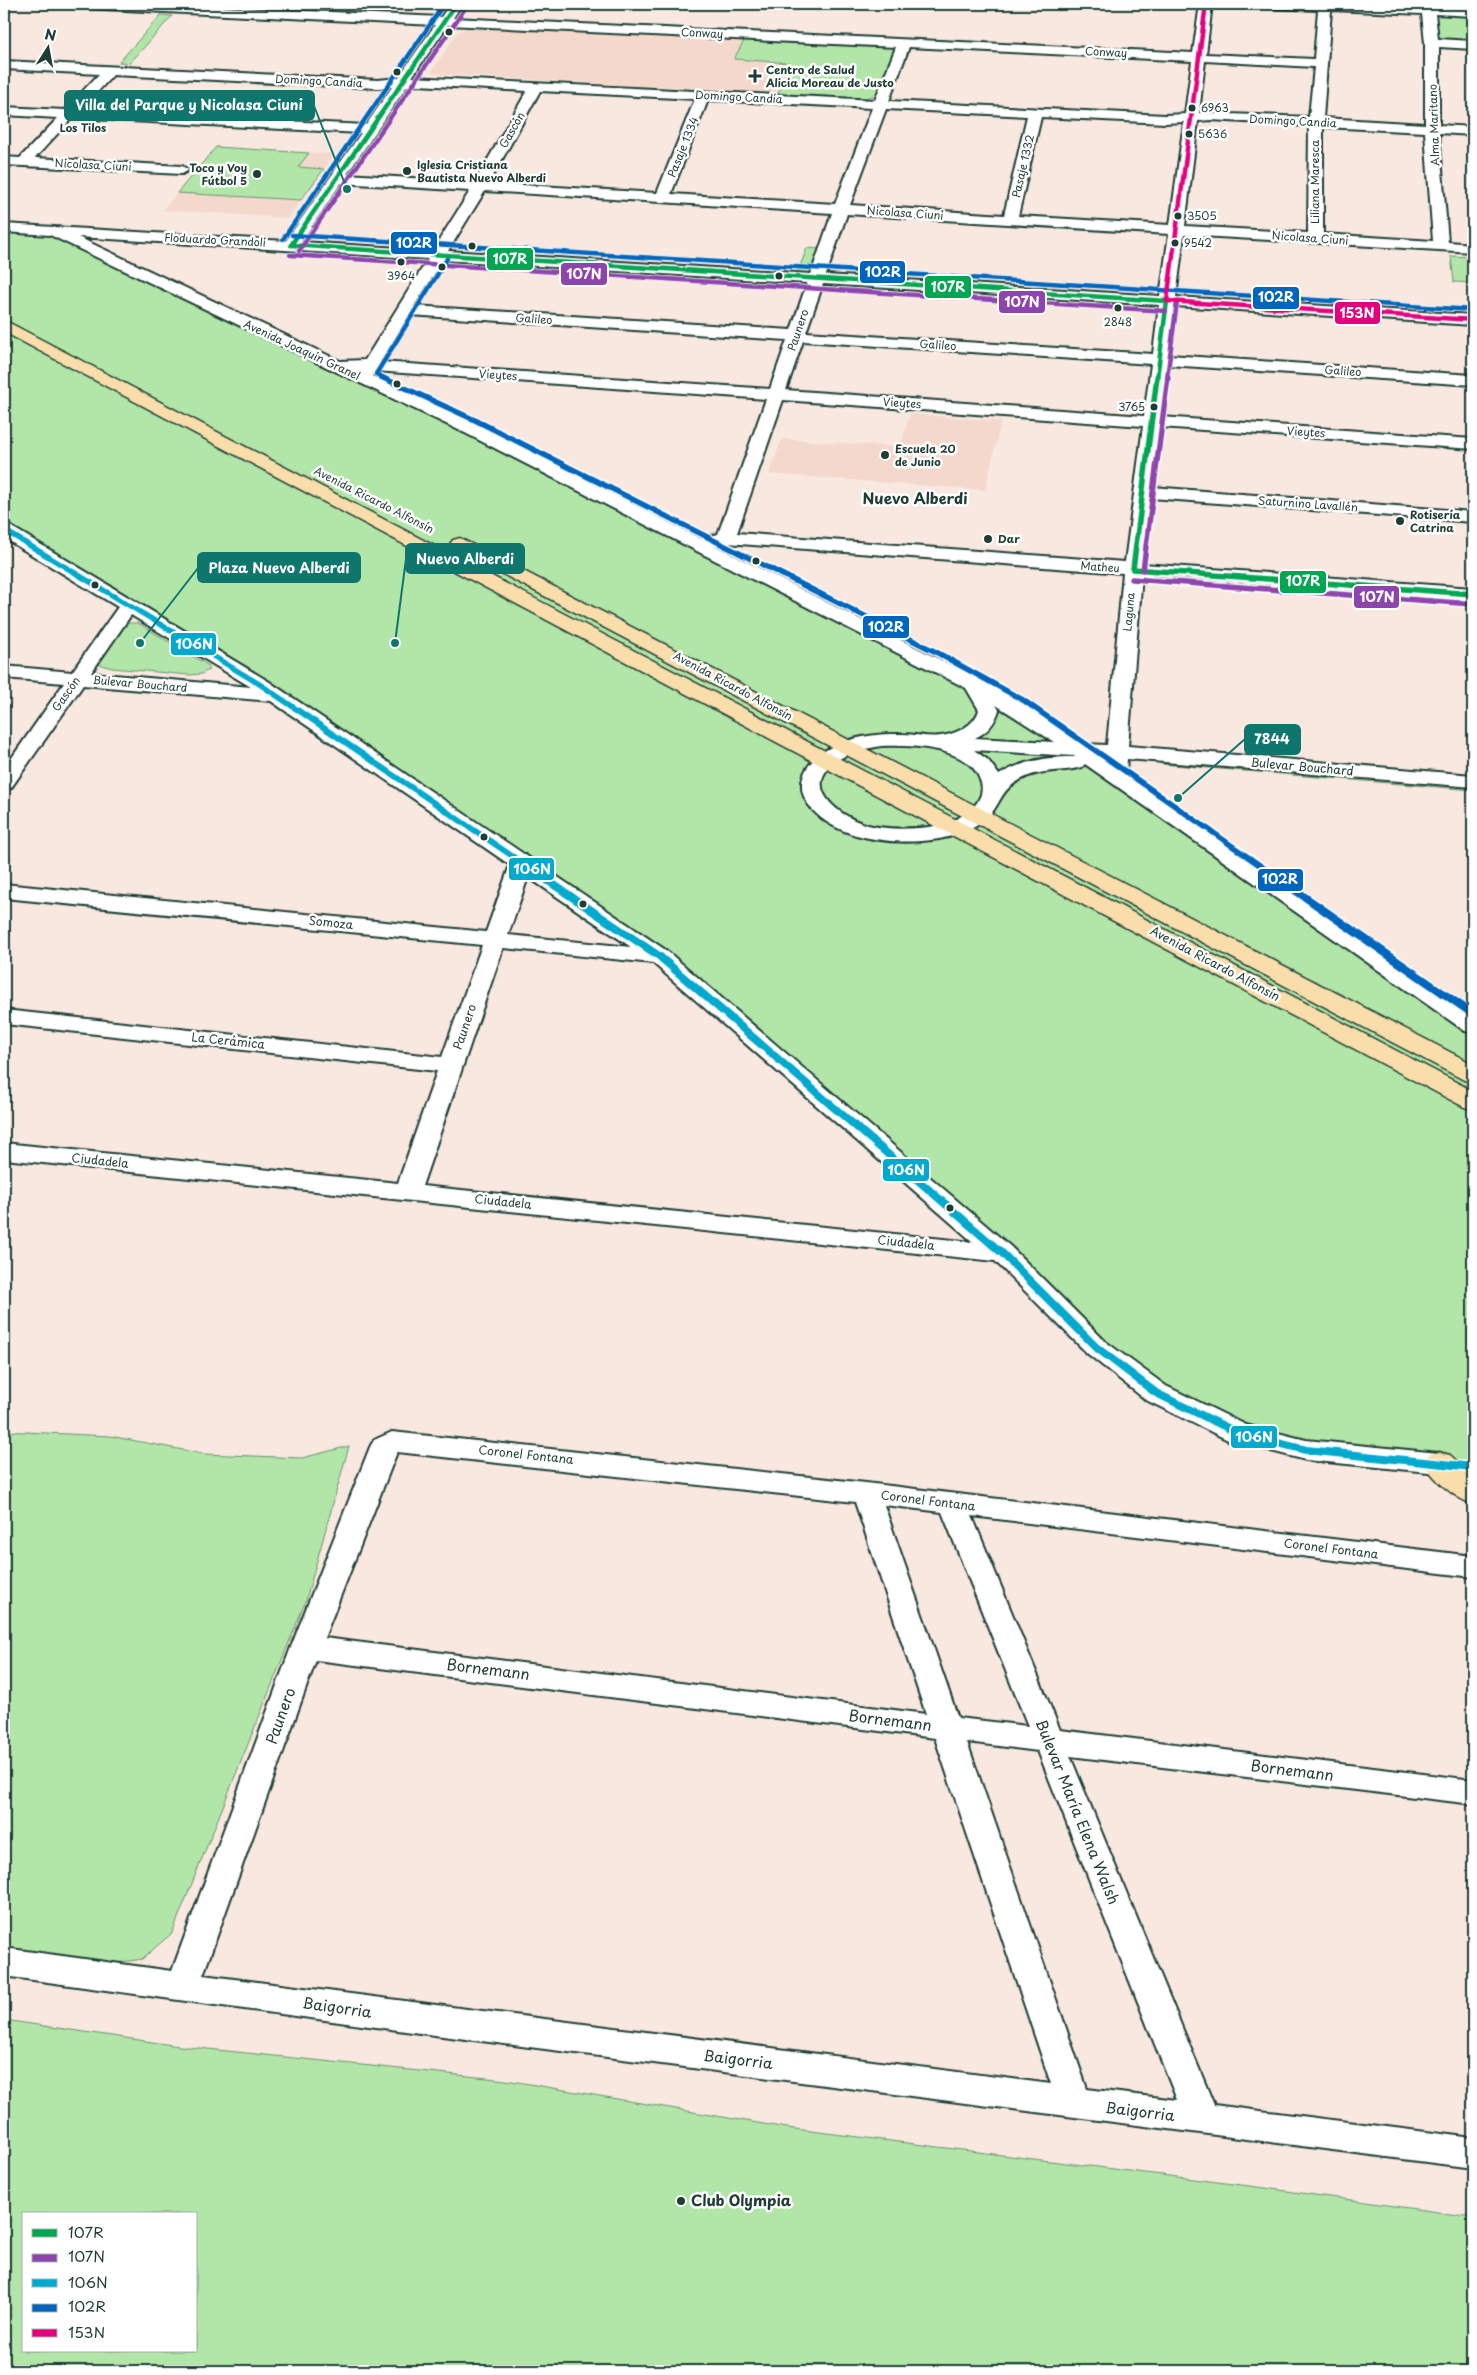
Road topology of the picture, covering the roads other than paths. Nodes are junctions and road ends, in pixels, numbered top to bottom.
1 (83, 4) edge
2 (456, 4) edge
3 (1206, 4) edge
4 (1274, 4) edge
5 (1426, 5) edge
6 (1325, 6) junction
7 (1473, 6) edge
8 (1473, 12) edge
9 (444, 21) junction
10 (904, 43) junction
11 (1432, 44) junction
12 (1473, 45) edge
13 (1199, 57) junction
14 (1320, 63) junction
15 (4, 65) edge
16 (109, 71) junction
17 (402, 82) junction
18 (536, 87) junction
19 (703, 96) junction
20 (880, 104) junction
21 (4, 111) edge
22 (1035, 112) junction
23 (69, 114) junction
24 (1191, 117) junction
25 (1316, 122) junction
26 (371, 129) junction
27 (1432, 129) junction
28 (1473, 131) edge
29 (4, 161) edge
30 (24, 162) junction
31 (182, 170) dead end
32 (337, 178) junction
33 (480, 187) junction
34 (662, 198) junction
35 (841, 209) junction
36 (1010, 219) junction
37 (4, 228) edge
38 (1177, 230) junction
39 (53, 231) junction
40 (1315, 238) junction
41 (291, 245) junction
42 (1441, 246) junction
43 (1473, 248) edge
44 (438, 254) junction
45 (816, 278) junction
46 (1167, 301) junction
47 (4, 308) edge
48 (404, 310) junction
49 (1473, 320) edge
50 (4, 325) edge
51 (797, 336) junction
52 (1160, 359) junction
53 (331, 363) joint
54 (366, 372) junction
55 (1473, 380) edge
56 (776, 394) junction
57 (1152, 421) junction
58 (1473, 444) edge
59 (1143, 492) junction
60 (1473, 517) edge
61 (4, 530) edge
62 (726, 538) junction
63 (701, 544) junction
64 (1133, 569) junction
65 (1473, 594) edge
66 (129, 604) junction
67 (4, 664) edge
68 (4, 672) edge
69 (80, 674) junction
70 (974, 684) junction
71 (268, 690) junction
72 (922, 741) junction
73 (944, 742) junction
74 (850, 747) junction
75 (1079, 750) junction
76 (825, 760) junction
77 (1112, 765) junction
78 (1473, 781) edge
79 (4, 784) edge
80 (994, 789) junction
81 (1473, 795) edge
82 (979, 815) junction
83 (957, 827) junction
84 (522, 862) junction
85 (4, 890) edge
86 (496, 940) junction
87 (659, 956) junction
88 (4, 1017) edge
89 (1472, 1025) edge
90 (452, 1065) junction
91 (1473, 1074) edge
92 (1473, 1101) edge
93 (4, 1151) edge
94 (408, 1192) junction
95 (1002, 1253) junction
96 (384, 1446) joint
97 (1439, 1463) junction
98 (1473, 1467) edge
99 (866, 1493) junction
100 (1473, 1493) edge
101 (953, 1504) junction
102 (1473, 1566) edge
103 (306, 1647) junction
104 (946, 1728) junction
105 (1049, 1742) junction
106 (1473, 1792) edge
107 (4, 1962) edge
108 (183, 1986) junction
109 (1075, 2104) junction
110 (1202, 2119) junction
111 (1473, 2153) edge

1 - 9 street, Conway
2 - 9 street
3 - 13 street, Laguna
4 - 6 street
5 - 6 street
5 - 7 street
5 - 8 street
5 - 11 street, Alma Maritano
6 - 14 street, Liliana Maresca
9 - 10 street, Conway
9 - 17 street
10 - 13 street, Conway
10 - 20 street, Paunero
11 - 12 street
11 - 27 street, Alma Maritano
13 - 14 street, Conway
13 - 24 street, Laguna
14 - 25 street, Liliana Maresca
15 - 16 street, Domingo Candia
16 - 17 street, Domingo Candia
16 - 23 street
17 - 18 street, Domingo Candia
17 - 26 street
18 - 19 street, Domingo Candia
18 - 33 street, Gascón
19 - 20 street, Domingo Candia
19 - 34 street, Pasaje 1334
20 - 22 street, Domingo Candia
20 - 35 street, Paunero
21 - 23 street
22 - 24 street, Domingo Candia
22 - 36 street, Pasaje 1332
23 - 26 street
23 - 30 street
24 - 25 street, Domingo Candia
24 - 38 street, Laguna
25 - 27 street, Domingo Candia
25 - 40 street, Liliana Maresca
26 - 32 street
27 - 28 street, Domingo Candia
27 - 42 street, Alma Maritano
29 - 30 street, Nicolasa Ciuni
30 - 31 street, Nicolasa Ciuni
32 - 33 street, Nicolasa Ciuni
32 - 41 street
33 - 34 street, Nicolasa Ciuni
33 - 44 street, Gascón
34 - 35 street, Nicolasa Ciuni
35 - 36 street, Nicolasa Ciuni
35 - 45 street, Paunero
36 - 38 street, Nicolasa Ciuni
37 - 39 street, Floduardo Grandoli
38 - 40 street, Nicolasa Ciuni
38 - 46 street, Laguna
39 - 41 street, Floduardo Grandoli
39 - 53 street, Avenida Joaquín Granel
40 - 42 street, Nicolasa Ciuni
41 - 44 street, Floduardo Grandoli
42 - 43 street, Nicolasa Ciuni
44 - 45 street, Floduardo Grandoli
44 - 48 street, Gascón
45 - 46 street, Floduardo Grandoli
45 - 51 street, Paunero
46 - 49 street, Floduardo Grandoli
46 - 52 street, Laguna
47 - 74 main road, Avenida Ricardo Alfonsín
48 - 51 street, Galileo
48 - 54 street, Gascón
50 - 76 main road, Avenida Ricardo Alfonsín
51 - 52 street, Galileo
51 - 56 street, Paunero
52 - 55 street, Galileo
52 - 57 street, Laguna
53 - 54 street, Vieytes
54 - 56 street, Vieytes
54 - 63 street, Avenida Joaquín Granel
56 - 57 street, Vieytes
56 - 62 street, Paunero
57 - 58 street, Vieytes
57 - 59 street, Laguna
59 - 60 street, Saturnino Lavallén
59 - 64 street, Laguna
61 - 66 street
62 - 63 street
62 - 64 street, Matheu
63 - 70 street, Avenida Joaquín Granel
64 - 65 street, Matheu
64 - 77 street, Laguna
66 - 69 street, Gascón
66 - 71 street
67 - 69 street, Bulevar Bouchard
68 - 69 street, Bulevar Bouchard
69 - 71 street, Bulevar Bouchard
69 - 79 street, Gascón
70 - 73 street
70 - 75 street, Avenida Joaquín Granel
71 - 84 street
72 - 73 street
72 - 74 street
72 - 80 street
73 - 75 street
74 - 76 street
74 - 82 main road, Avenida Ricardo Alfonsín
75 - 77 street, Avenida Joaquín Granel
76 - 83 main road, Avenida Ricardo Alfonsín
76 - 83 street
77 - 78 street, Bulevar Bouchard
77 - 80 street, Bulevar Bouchard
77 - 81 street, Bulevar Bouchard
77 - 89 street, Avenida Joaquín Granel
80 - 82 street
82 - 83 street
82 - 91 main road, Avenida Ricardo Alfonsín
83 - 92 main road, Avenida Ricardo Alfonsín
84 - 86 street, Paunero
84 - 87 street
85 - 86 street, Somoza
86 - 87 street, Somoza
86 - 90 street, Paunero
87 - 95 street
88 - 90 street, La Cerámica
90 - 94 street, Paunero
93 - 94 street, Ciudadela
94 - 95 street, Ciudadela
95 - 97 street
96 - 99 street, Coronel Fontana
96 - 103 street, Paunero
97 - 98 main road
97 - 100 main road
99 - 101 street, Coronel Fontana
99 - 104 street
101 - 102 street, Coronel Fontana
101 - 105 street, Bulevar María Elena Walsh
103 - 104 street, Bornemann
103 - 108 street, Paunero
104 - 105 street, Bornemann
104 - 109 street
105 - 106 street, Bornemann
105 - 110 street, Bulevar María Elena Walsh
107 - 108 street, Baigorria
108 - 109 street, Baigorria
109 - 110 street, Baigorria
110 - 111 street, Baigorria

